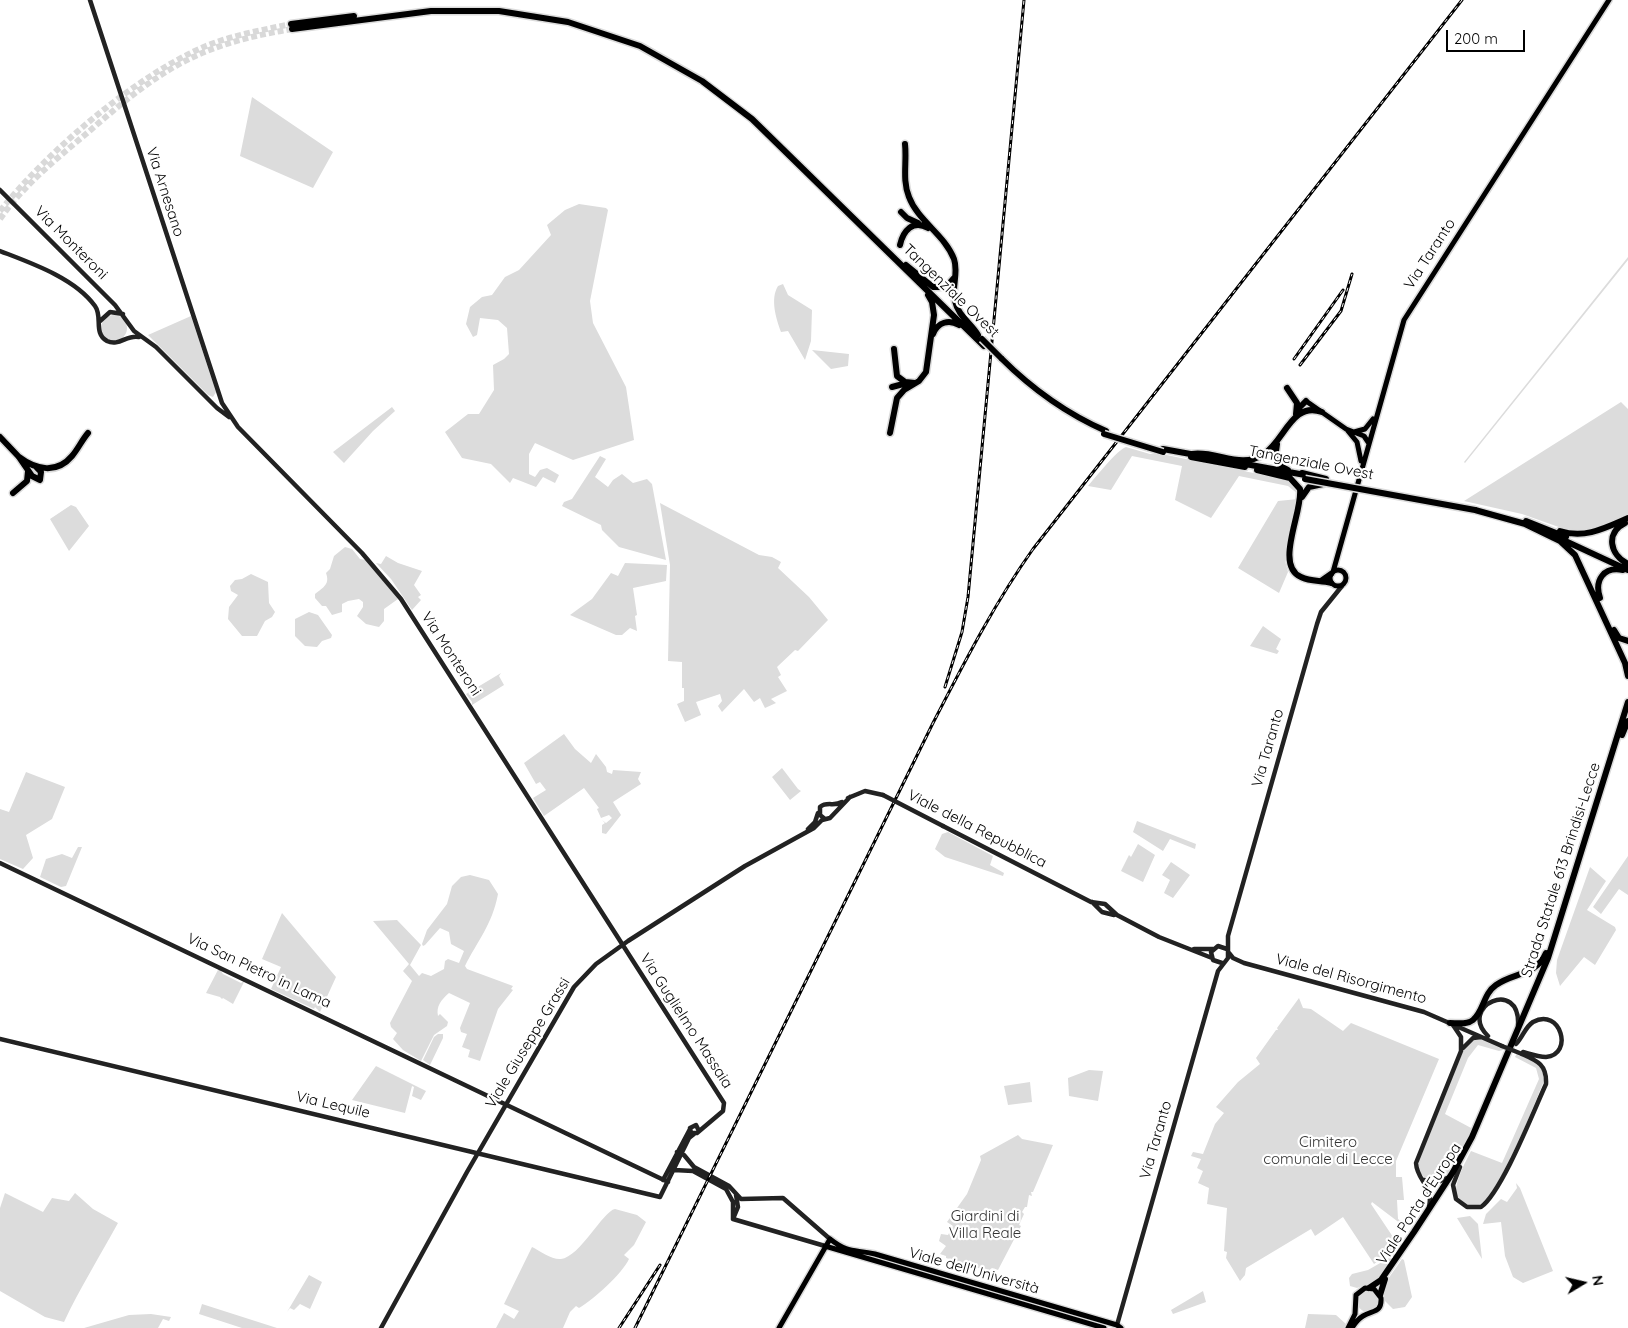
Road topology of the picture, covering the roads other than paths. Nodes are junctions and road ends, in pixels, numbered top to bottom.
1 (90, 0) edge
2 (1609, 0) edge
3 (291, 27) tunnel mouth
4 (905, 144) dead end
5 (0, 190) edge
6 (918, 214) junction
7 (922, 225) junction
8 (935, 234) junction
9 (900, 245) dead end
10 (0, 250) edge
11 (905, 267) junction
12 (956, 272) junction
13 (912, 275) junction
14 (124, 315) junction
15 (130, 324) junction
16 (99, 325) junction
17 (146, 338) junction
18 (124, 339) junction
19 (931, 339) junction
20 (981, 341) junction
21 (894, 349) dead end
22 (908, 385) junction
23 (892, 388) dead end
24 (1287, 388) dead end
25 (218, 391) junction
26 (208, 397) junction
27 (1306, 401) joint
28 (222, 402) junction
29 (214, 405) junction
30 (1298, 412) junction
31 (1322, 412) junction
32 (1377, 412) junction
33 (230, 418) junction
34 (1346, 429) junction
35 (1353, 432) junction
36 (88, 433) dead end
37 (890, 433) dead end
38 (0, 437) edge
39 (1280, 438) junction
40 (1358, 442) junction
41 (1368, 442) junction
42 (1163, 450) junction
43 (1192, 454) junction
44 (20, 457) junction
45 (1362, 466) junction
46 (27, 467) junction
47 (37, 468) junction
48 (1257, 470) junction
49 (1305, 476) junction
50 (1352, 487) junction
51 (12, 493) dead end
52 (1300, 501) junction
53 (1475, 508) junction
54 (1515, 517) junction
55 (1628, 520) edge
56 (1525, 524) junction
57 (1338, 551) junction
58 (1628, 565) edge
59 (1341, 570) junction
60 (1628, 571) edge
61 (1332, 573) junction
62 (1320, 581) junction
63 (1332, 584) junction
64 (1342, 586) junction
65 (1332, 599) junction
66 (1628, 641) edge
67 (1628, 676) edge
68 (1628, 694) edge
69 (1628, 702) edge
70 (1628, 716) edge
71 (1628, 720) edge
72 (1620, 734) junction
73 (850, 797) junction
74 (831, 805) junction
75 (819, 812) junction
76 (834, 813) junction
77 (825, 819) junction
78 (805, 833) junction
79 (0, 863) edge
80 (1100, 907) junction
81 (1565, 908) junction
82 (1106, 910) junction
83 (614, 933) junction
84 (1228, 936) junction
85 (623, 944) junction
86 (1218, 946) junction
87 (616, 948) junction
88 (1188, 948) junction
89 (1213, 949) junction
90 (1228, 951) junction
91 (1212, 958) junction
92 (1224, 962) junction
93 (1244, 963) junction
94 (1450, 1022) junction
95 (1488, 1037) junction
96 (0, 1039) edge
97 (1514, 1043) junction
98 (1461, 1051) junction
99 (1522, 1053) junction
100 (506, 1104) junction
101 (697, 1130) junction
102 (686, 1144) junction
103 (478, 1153) junction
104 (679, 1153) junction
105 (690, 1164) junction
106 (672, 1168) junction
107 (1460, 1168) junction
108 (1454, 1172) junction
109 (1423, 1179) junction
110 (665, 1181) junction
111 (736, 1193) junction
112 (1428, 1210) junction
113 (733, 1219) junction
114 (830, 1239) junction
115 (825, 1246) junction
116 (1369, 1288) junction
117 (1380, 1295) junction
118 (1356, 1306) junction
119 (1367, 1314) junction
120 (1115, 1326) edge
121 (381, 1328) edge
122 (779, 1328) edge
123 (1104, 1328) edge
124 (1348, 1328) edge
125 (1352, 1328) edge

1 - 25 main road, Via Arnesano
2 - 32 main road, Via Taranto
3 - 11 highway, Tangenziale Ovest
4 - 6 highway
5 - 14 main road, Via Monteroni
6 - 7 highway
6 - 8 highway
7 - 8 highway
7 - 9 highway
8 - 12 highway
10 - 16 main road
11 - 12 highway
11 - 13 highway, Tangenziale Ovest
11 - 20 highway, Tangenziale Ovest
12 - 20 highway
13 - 19 highway
13 - 20 highway, Tangenziale Ovest
14 - 15 main road, Via Monteroni
14 - 16 main road
15 - 17 main road, Via Monteroni
15 - 18 main road
16 - 18 main road
17 - 18 main road
17 - 26 main road, Via Monteroni
19 - 20 highway
19 - 22 highway
20 - 42 highway, Tangenziale Ovest, bridge
21 - 22 highway
22 - 23 highway
22 - 37 highway
24 - 30 highway
25 - 26 main road
25 - 28 main road, Via Monteroni
26 - 28 main road, Via Monteroni
26 - 29 main road, Via Monteroni
27 - 30 highway
27 - 31 main road
28 - 29 main road
28 - 33 main road, Via Monteroni
29 - 33 main road, Via Monteroni
30 - 31 highway
30 - 39 highway
31 - 34 main road
32 - 35 main road
32 - 41 main road, Via Taranto
33 - 83 main road, Via Monteroni
34 - 35 main road
34 - 40 main road
35 - 41 main road
36 - 47 highway
38 - 44 highway
39 - 43 highway
39 - 49 highway
40 - 41 main road
40 - 45 main road
41 - 45 main road, Via Taranto
42 - 43 highway, Tangenziale Ovest
42 - 48 highway, Tangenziale Ovest
43 - 49 highway, Tangenziale Ovest
44 - 46 highway
44 - 47 highway
45 - 57 main road, Via Taranto
46 - 47 highway
46 - 51 highway
48 - 49 highway, Tangenziale Ovest
48 - 52 highway
49 - 50 highway, Tangenziale Ovest, bridge
49 - 53 highway, Tangenziale Ovest
50 - 52 highway, bridge
50 - 53 highway, Tangenziale Ovest, bridge
52 - 62 highway
53 - 54 highway, Tangenziale Ovest
53 - 56 highway, Tangenziale Ovest
54 - 55 highway
54 - 58 highway, Tangenziale Ovest
55 - 58 highway
56 - 60 highway, Tangenziale Ovest
56 - 67 highway
57 - 59 main road, Via Taranto
57 - 61 main road, Via Taranto
59 - 61 main road
59 - 64 main road, Via Taranto
60 - 66 highway
61 - 62 highway
61 - 63 main road, Via Taranto
62 - 63 highway
63 - 64 main road
63 - 65 main road, Via Taranto
64 - 65 main road, Via Taranto
65 - 84 main road, Via Taranto
68 - 72 highway
69 - 72 highway, Strada Statale 613 Brindisi-Lecce
70 - 72 highway, Strada Statale 613 Brindisi-Lecce
71 - 72 highway
72 - 81 highway, Strada Statale 613 Brindisi-Lecce
72 - 97 highway, Strada Statale 613 Brindisi-Lecce
73 - 74 main road, Viale della Repubblica
73 - 76 main road
73 - 80 main road, Viale della Repubblica, bridge
74 - 75 main road, Viale Giuseppe Grassi
74 - 76 main road
75 - 77 main road
75 - 78 main road, Viale Giuseppe Grassi
76 - 77 main road, Viale Giuseppe Grassi
77 - 78 main road, Viale Giuseppe Grassi
78 - 85 main road, Viale Giuseppe Grassi
79 - 100 main road, Via San Pietro in Lama
80 - 82 main road, Viale della Repubblica
80 - 82 main road, Viale della Repubblica
81 - 94 highway
81 - 97 highway, Strada Statale 613 Brindisi-Lecce
82 - 88 main road, Viale della Repubblica
83 - 85 main road, Via Monteroni
83 - 87 main road, Via Monteroni
84 - 86 main road, Via Taranto
84 - 90 main road, Via Taranto
85 - 87 main road, Viale Giuseppe Grassi
85 - 101 main road, Via Guglielmo Massaia
86 - 89 main road
86 - 90 main road
87 - 100 main road, Viale Giuseppe Grassi
88 - 89 main road, Viale della Repubblica
88 - 91 main road, Viale della Repubblica
89 - 91 main road
90 - 92 main road
90 - 93 main road, Viale del Risorgimento
91 - 92 main road
92 - 93 main road, Viale del Risorgimento
92 - 120 main road, Via Taranto
93 - 94 main road, Viale del Risorgimento
94 - 95 main road, Viale del Risorgimento
94 - 98 main road
95 - 97 main road
95 - 98 main road
95 - 99 main road, Viale del Risorgimento, bridge
96 - 103 main road, Via Lequile
97 - 99 main road
97 - 107 highway, Viale Porta d'Europa
97 - 108 highway, Viale Porta d'Europa
98 - 109 main road
99 - 107 main road
100 - 103 main road, Viale Giuseppe Grassi
100 - 110 main road, Via San Pietro in Lama
101 - 102 main road
101 - 104 main road
102 - 104 main road
102 - 105 main road
103 - 110 main road, Via Lequile
103 - 121 main road, Viale Giuseppe Grassi
104 - 105 main road
104 - 106 main road
105 - 111 main road
106 - 110 main road
106 - 113 main road
107 - 117 highway, Viale Porta d'Europa
108 - 109 main road
108 - 112 highway, Viale Porta d'Europa
109 - 112 main road
111 - 113 main road
111 - 114 main road
112 - 116 highway, Viale Porta d'Europa
113 - 115 main road
114 - 115 main road
114 - 120 main road, Viale dell'Università
115 - 122 main road
115 - 123 main road, Viale dell'Università
116 - 117 main road
116 - 118 main road, Viale Porta d'Europa
117 - 119 main road, Viale Porta d'Europa
118 - 119 main road
118 - 124 main road, Viale Porta d'Europa
119 - 125 main road, Viale Porta d'Europa

